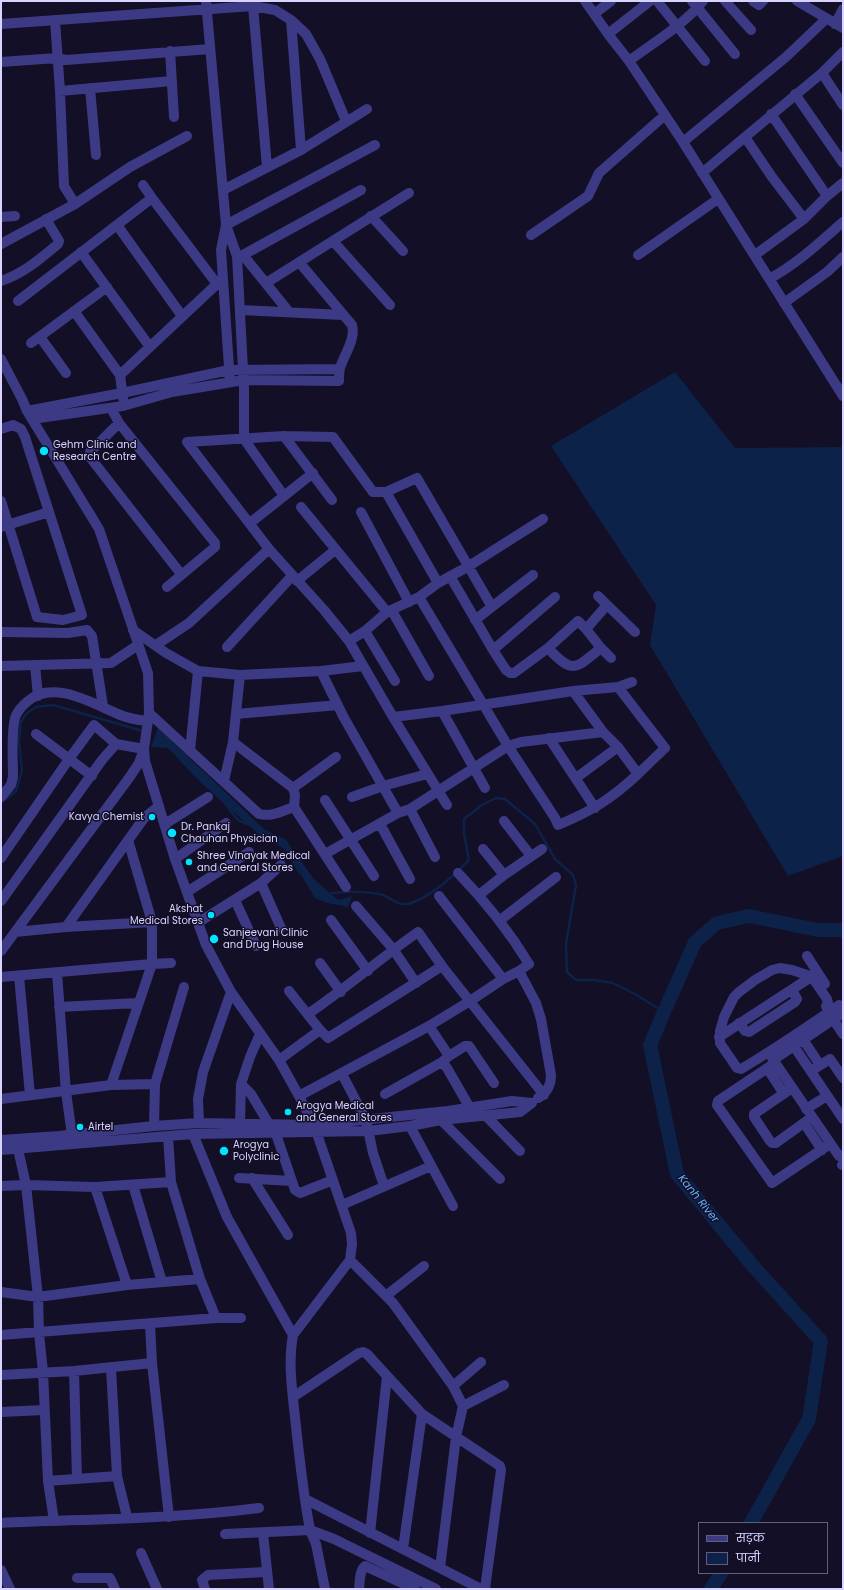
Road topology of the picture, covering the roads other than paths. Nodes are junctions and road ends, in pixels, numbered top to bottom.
1 (585, 1) edge
2 (611, 1) edge
3 (650, 1) edge
4 (657, 1) edge
5 (725, 1) edge
6 (753, 1) edge
7 (763, 1) edge
8 (797, 1) edge
9 (698, 3) edge
10 (206, 5) edge
11 (253, 6) junction
12 (843, 9) edge
13 (594, 14) junction
14 (55, 20) junction
15 (291, 20) junction
16 (1, 24) edge
17 (835, 24) edge
18 (677, 25) junction
19 (751, 30) dead end
20 (608, 34) junction
21 (210, 49) junction
22 (170, 51) junction
23 (843, 52) edge
24 (735, 54) dead end
25 (57, 58) junction
26 (629, 60) junction
27 (705, 61) dead end
28 (1, 62) edge
29 (822, 73) junction
30 (172, 81) junction
31 (90, 88) junction
32 (60, 90) junction
33 (795, 94) junction
34 (842, 98) edge
35 (367, 109) dead end
36 (771, 114) junction
37 (665, 115) junction
38 (174, 117) dead end
39 (346, 121) junction
40 (187, 136) dead end
41 (745, 137) junction
42 (683, 142) junction
43 (374, 145) dead end
44 (301, 150) junction
45 (96, 155) dead end
46 (843, 163) edge
47 (268, 167) junction
48 (702, 173) junction
49 (843, 183) edge
50 (143, 185) dead end
51 (223, 190) junction
52 (360, 190) dead end
53 (409, 193) dead end
54 (827, 196) junction
55 (152, 198) junction
56 (718, 199) junction
57 (75, 204) junction
58 (15, 216) dead end
59 (371, 216) junction
60 (1, 217) edge
61 (46, 219) junction
62 (804, 219) junction
63 (843, 222) edge
64 (117, 225) junction
65 (226, 225) junction
66 (531, 235) dead end
67 (333, 241) junction
68 (1, 244) edge
69 (403, 251) dead end
70 (81, 252) junction
71 (240, 255) junction
72 (638, 255) dead end
73 (755, 255) junction
74 (843, 257) edge
75 (299, 262) junction
76 (769, 279) junction
77 (1, 281) edge
78 (266, 282) junction
79 (220, 283) junction
80 (107, 287) junction
81 (239, 295) junction
82 (224, 296) junction
83 (18, 301) dead end
84 (784, 303) junction
85 (390, 305) dead end
86 (241, 310) junction
87 (74, 311) junction
88 (290, 312) junction
89 (344, 315) junction
90 (182, 316) junction
91 (40, 337) junction
92 (30, 343) dead end
93 (150, 347) junction
94 (1, 359) edge
95 (243, 369) junction
96 (339, 369) junction
97 (229, 370) junction
98 (66, 373) dead end
99 (120, 375) junction
100 (244, 380) junction
101 (230, 382) junction
102 (122, 393) junction
103 (843, 396) edge
104 (123, 406) junction
105 (111, 408) junction
106 (29, 415) junction
107 (119, 424) junction
108 (1, 429) edge
109 (284, 436) junction
110 (244, 439) junction
111 (313, 473) junction
112 (386, 492) junction
113 (284, 496) junction
114 (332, 500) dead end
115 (1, 501) edge
116 (301, 507) dead end
117 (49, 512) junction
118 (361, 512) dead end
119 (543, 519) dead end
120 (250, 523) junction
121 (5, 526) edge
122 (269, 549) junction
123 (335, 550) junction
124 (469, 566) junction
125 (182, 574) junction
126 (533, 574) dead end
127 (450, 576) junction
128 (295, 578) junction
129 (438, 583) junction
130 (167, 587) dead end
131 (598, 596) dead end
132 (419, 597) junction
133 (555, 597) dead end
134 (409, 602) junction
135 (607, 605) junction
136 (492, 607) junction
137 (389, 611) junction
138 (475, 620) junction
139 (586, 629) junction
140 (133, 630) junction
141 (365, 631) junction
142 (1, 632) edge
143 (635, 632) dead end
144 (349, 641) junction
145 (138, 644) junction
146 (156, 645) junction
147 (226, 648) dead end
148 (548, 648) junction
149 (601, 648) junction
150 (493, 650) junction
151 (611, 658) dead end
152 (98, 664) junction
153 (35, 665) junction
154 (1, 666) edge
155 (363, 666) junction
156 (198, 671) junction
157 (320, 671) junction
158 (240, 675) junction
159 (429, 676) dead end
160 (395, 681) dead end
161 (632, 682) dead end
162 (618, 688) junction
163 (573, 691) junction
164 (38, 696) junction
165 (484, 704) junction
166 (338, 705) junction
167 (103, 706) junction
168 (442, 711) junction
169 (236, 714) junction
170 (392, 717) junction
171 (148, 720) junction
172 (603, 732) junction
173 (36, 734) dead end
174 (549, 738) junction
175 (234, 742) junction
176 (116, 744) junction
177 (145, 745) junction
178 (508, 746) junction
179 (618, 747) junction
180 (190, 751) junction
181 (336, 757) dead end
182 (69, 758) junction
183 (473, 768) junction
184 (427, 774) junction
185 (638, 774) junction
186 (92, 776) junction
187 (576, 778) junction
188 (224, 781) junction
189 (383, 786) junction
190 (293, 788) junction
191 (485, 788) dead end
192 (438, 790) junction
193 (1, 797) edge
194 (208, 797) dead end
195 (352, 797) dead end
196 (325, 800) dead end
197 (447, 805) dead end
198 (159, 806) junction
199 (294, 807) junction
200 (595, 808) junction
201 (410, 809) junction
202 (398, 813) junction
203 (504, 821) dead end
204 (226, 823) dead end
205 (165, 824) junction
206 (380, 824) junction
207 (128, 840) junction
208 (352, 840) junction
209 (482, 849) dead end
210 (542, 849) dead end
211 (249, 852) dead end
212 (325, 854) junction
213 (531, 856) junction
214 (435, 857) dead end
215 (1, 858) edge
216 (175, 859) junction
217 (281, 865) dead end
218 (458, 874) dead end
219 (504, 875) junction
220 (374, 876) dead end
221 (556, 876) dead end
222 (410, 879) dead end
223 (261, 883) junction
224 (346, 887) dead end
225 (187, 892) junction
226 (479, 895) junction
227 (439, 896) dead end
228 (235, 900) junction
229 (1, 901) edge
230 (356, 906) dead end
231 (331, 920) dead end
232 (499, 921) junction
233 (152, 922) junction
234 (199, 922) junction
235 (66, 927) junction
236 (281, 928) dead end
237 (15, 932) junction
238 (256, 946) dead end
239 (393, 949) junction
240 (1, 951) edge
241 (807, 956) dead end
242 (171, 963) dead end
243 (320, 963) dead end
244 (152, 964) junction
245 (442, 966) junction
246 (368, 971) junction
247 (519, 971) junction
248 (57, 973) junction
249 (19, 976) junction
250 (1, 977) edge
251 (811, 977) junction
252 (503, 978) junction
253 (416, 983) junction
254 (184, 987) dead end
255 (289, 991) dead end
256 (232, 992) junction
257 (340, 992) junction
258 (470, 1001) junction
259 (138, 1003) junction
260 (59, 1008) junction
261 (842, 1010) edge
262 (308, 1014) junction
263 (831, 1016) junction
264 (429, 1026) junction
265 (320, 1030) junction
266 (260, 1034) junction
267 (843, 1034) edge
268 (801, 1036) junction
269 (719, 1037) junction
270 (792, 1043) junction
271 (446, 1059) junction
272 (279, 1060) junction
273 (771, 1061) junction
274 (820, 1065) junction
275 (811, 1071) junction
276 (342, 1074) junction
277 (843, 1078) edge
278 (494, 1083) dead end
279 (155, 1084) junction
280 (241, 1084) junction
281 (112, 1085) junction
282 (788, 1091) junction
283 (66, 1092) junction
284 (385, 1094) dead end
285 (30, 1095) junction
286 (544, 1095) junction
287 (299, 1096) junction
288 (827, 1096) junction
289 (1, 1099) edge
290 (532, 1103) junction
291 (470, 1108) junction
292 (486, 1116) junction
293 (808, 1117) junction
294 (843, 1119) edge
295 (366, 1120) junction
296 (441, 1120) junction
297 (199, 1123) junction
298 (240, 1124) junction
299 (269, 1124) junction
300 (154, 1126) junction
301 (410, 1126) junction
302 (315, 1129) junction
303 (368, 1131) junction
304 (194, 1134) junction
305 (276, 1134) junction
306 (72, 1135) junction
307 (168, 1136) junction
308 (1, 1140) edge
309 (826, 1147) junction
310 (18, 1149) junction
311 (1, 1150) edge
312 (520, 1151) dead end
313 (843, 1162) edge
314 (431, 1166) junction
315 (239, 1178) dead end
316 (252, 1178) junction
317 (500, 1179) dead end
318 (333, 1180) junction
319 (292, 1181) junction
320 (171, 1182) junction
321 (26, 1185) junction
322 (133, 1185) junction
323 (1, 1186) edge
324 (384, 1186) junction
325 (95, 1187) junction
326 (342, 1204) junction
327 (453, 1206) dead end
328 (288, 1235) dead end
329 (350, 1260) junction
330 (424, 1266) dead end
331 (200, 1279) junction
332 (162, 1282) junction
333 (127, 1285) junction
334 (1, 1292) edge
335 (387, 1296) junction
336 (38, 1297) junction
337 (216, 1318) junction
338 (241, 1318) dead end
339 (150, 1324) junction
340 (39, 1333) junction
341 (1, 1335) edge
342 (293, 1335) junction
343 (482, 1362) dead end
344 (152, 1363) junction
345 (111, 1368) junction
346 (74, 1371) junction
347 (43, 1372) junction
348 (1, 1374) edge
349 (387, 1376) junction
350 (504, 1385) dead end
351 (453, 1386) junction
352 (293, 1397) junction
353 (463, 1406) junction
354 (44, 1410) junction
355 (1, 1412) edge
356 (422, 1414) junction
357 (456, 1437) junction
358 (117, 1476) junction
359 (77, 1479) junction
360 (48, 1481) junction
361 (305, 1500) junction
362 (259, 1508) dead end
363 (169, 1517) junction
364 (127, 1518) junction
365 (54, 1521) junction
366 (1, 1523) edge
367 (310, 1530) junction
368 (263, 1533) junction
369 (370, 1533) junction
370 (225, 1534) dead end
371 (403, 1550) junction
372 (141, 1553) dead end
373 (440, 1568) junction
374 (1, 1570) edge
375 (266, 1572) junction
376 (78, 1578) dead end
377 (10, 1589) edge
378 (115, 1589) edge
379 (157, 1589) edge
380 (205, 1589) edge
381 (269, 1589) edge
382 (325, 1589) edge
383 (359, 1589) edge
384 (415, 1589) edge
385 (436, 1589) edge
386 (481, 1589) edge
387 (485, 1589) edge

1 - 13 street
2 - 13 street
3 - 20 street
4 - 18 street
5 - 19 street
6 - 7 street
8 - 17 street
9 - 18 street
9 - 24 street
10 - 11 street
10 - 14 street
10 - 21 street
11 - 15 street
11 - 47 street
12 - 17 street
13 - 20 street
14 - 16 street
14 - 25 street
15 - 39 street
15 - 44 street
17 - 42 street
18 - 26 street
18 - 27 street
20 - 26 street
21 - 22 street
21 - 51 street
22 - 25 street
22 - 30 street
23 - 29 street
25 - 28 street
25 - 32 street
26 - 37 street
29 - 33 street
29 - 34 street
30 - 31 street
30 - 38 street
31 - 32 street
31 - 45 street
32 - 57 street
33 - 36 street
33 - 46 street
35 - 39 street
36 - 41 street
36 - 54 street
37 - 42 street
37 - 66 street
39 - 44 street
40 - 57 street
41 - 48 street
41 - 62 street
42 - 48 street
43 - 65 street
44 - 47 street
47 - 51 street
48 - 56 street
49 - 54 street
50 - 55 street
51 - 65 street
52 - 71 street
53 - 59 street
54 - 62 street
55 - 64 street
55 - 79 street
56 - 72 street
56 - 73 street
57 - 61 street
58 - 60 street
59 - 67 street
59 - 69 street
61 - 68 street
61 - 77 street
62 - 73 street
63 - 76 street
64 - 70 street
64 - 90 street
65 - 71 street
65 - 79 street
67 - 75 street
67 - 85 street
70 - 80 street
70 - 83 street
71 - 78 street
71 - 81 street
73 - 76 street
74 - 84 street
75 - 78 street
75 - 89 street
76 - 84 street
78 - 88 street
79 - 82 street
79 - 90 street
80 - 87 street
80 - 93 street
81 - 82 street
81 - 86 street
82 - 97 street
84 - 103 street
86 - 88 street
86 - 95 street
87 - 91 street
87 - 99 street
88 - 89 street
89 - 96 street
90 - 93 street
91 - 92 street
91 - 98 street
93 - 99 street
94 - 106 street
95 - 96 street
95 - 97 street
95 - 100 street
96 - 100 street
97 - 101 street
97 - 102 street
99 - 102 street
100 - 101 street
100 - 110 street
101 - 104 street
102 - 104 street
102 - 106 street
104 - 105 street
105 - 106 street
105 - 107 street
106 - 140 street
107 - 125 street
107 - 125 street
108 - 117 street
109 - 110 street
109 - 111 street
109 - 112 street
110 - 113 street
110 - 120 street
111 - 113 street
111 - 114 street
112 - 124 street
112 - 129 street
113 - 120 street
115 - 121 street
116 - 123 street
117 - 121 street
117 - 121 street
118 - 134 street
119 - 124 street
120 - 122 street
122 - 128 street
122 - 146 street
123 - 128 street
123 - 137 street
124 - 127 street
124 - 136 street
125 - 130 street
126 - 136 street
127 - 129 street
127 - 138 street
128 - 144 street
128 - 147 street
129 - 132 street
131 - 135 street
132 - 134 street
132 - 165 street
133 - 150 street
134 - 137 street
135 - 139 street
135 - 143 street
136 - 138 street
137 - 141 street
137 - 159 street
138 - 150 street
139 - 148 street
139 - 149 street
140 - 145 street
140 - 146 street
141 - 144 street
141 - 160 street
142 - 152 street
144 - 155 street
145 - 152 street
145 - 171 street
146 - 156 street
148 - 149 street
148 - 150 street
149 - 151 street
152 - 153 street
152 - 167 street
153 - 154 street
153 - 164 street
155 - 157 street
155 - 170 street
156 - 158 street
156 - 180 street
157 - 158 street
157 - 166 street
158 - 169 street
161 - 162 street
162 - 163 street
162 - 185 street
163 - 165 street
163 - 172 street
164 - 167 street
164 - 193 street
165 - 168 street
165 - 178 street
166 - 169 street
166 - 189 street
167 - 171 street
168 - 170 street
168 - 183 street
169 - 175 street
170 - 184 street
171 - 177 street
171 - 180 street
172 - 174 street
172 - 179 street
173 - 182 street
174 - 178 street
174 - 187 street
175 - 188 street
175 - 190 street
176 - 177 street
176 - 182 street
176 - 186 street
177 - 198 street
177 - 237 street
178 - 183 street
178 - 200 street
179 - 185 street
179 - 187 street
180 - 188 street
181 - 190 street
182 - 186 street
182 - 215 street
183 - 191 street
183 - 192 street
184 - 189 street
184 - 192 street
185 - 200 street
186 - 229 street
187 - 200 street
188 - 199 street
189 - 195 street
189 - 202 street
190 - 199 street
192 - 197 street
192 - 201 street
194 - 205 street
196 - 208 street
198 - 205 street
198 - 207 street
199 - 212 street
201 - 202 street
201 - 214 street
202 - 206 street
203 - 213 street
204 - 216 street
205 - 216 street
206 - 208 street
206 - 222 street
207 - 233 street
207 - 235 street
208 - 212 street
208 - 220 street
209 - 219 street
210 - 213 street
211 - 225 street
212 - 224 street
213 - 219 street
216 - 225 street
217 - 223 street
218 - 226 street
219 - 226 street
221 - 232 street
223 - 228 street
223 - 236 street
225 - 234 street
226 - 232 street
227 - 252 street
228 - 234 street
228 - 238 street
230 - 239 street
231 - 246 street
232 - 247 street
233 - 235 street
233 - 244 street
234 - 256 street
235 - 237 street
237 - 240 street
239 - 245 street
239 - 246 street
239 - 253 street
241 - 261 street
242 - 244 street
243 - 257 street
244 - 248 street
244 - 259 street
245 - 253 street
245 - 258 street
246 - 257 street
247 - 252 street
247 - 286 street
248 - 249 street
248 - 260 street
249 - 250 street
249 - 285 street
251 - 263 street
251 - 269 street
251 - 269 street
252 - 258 street
253 - 265 street
254 - 279 street
255 - 262 street
256 - 266 street
256 - 297 street
257 - 262 street
258 - 264 street
258 - 286 street
259 - 260 street
259 - 281 street
260 - 283 street
261 - 263 street
262 - 265 street
263 - 267 street
263 - 268 street
264 - 271 street
264 - 276 street
265 - 272 street
266 - 272 street
266 - 280 street
268 - 270 street
268 - 274 street
269 - 273 street
270 - 273 street
270 - 275 street
271 - 278 street
271 - 284 street
271 - 291 street
272 - 287 street
273 - 282 street
273 - 309 street
274 - 275 street
274 - 277 street
275 - 288 street
276 - 287 street
276 - 295 street
279 - 281 street
279 - 300 street
280 - 298 street
280 - 299 street
281 - 283 street
282 - 293 street
282 - 293 street
283 - 285 street
283 - 306 street
285 - 289 street
286 - 290 street
287 - 302 street
288 - 293 street
288 - 294 street
290 - 291 street
290 - 292 street
291 - 295 street
292 - 296 street
292 - 312 street
293 - 309 street
295 - 302 street
295 - 303 street
296 - 301 street
296 - 317 street
297 - 298 street
297 - 300 street
298 - 299 street
299 - 302 street
300 - 306 street
301 - 303 street
301 - 314 street
302 - 303 street
302 - 305 street
302 - 318 street
303 - 324 street
304 - 305 street
304 - 307 street
304 - 342 street
305 - 319 street
306 - 308 street
307 - 310 street
307 - 320 street
309 - 313 street
310 - 311 street
310 - 321 street
314 - 324 street
314 - 327 street
315 - 316 street
316 - 319 street
316 - 328 street
318 - 319 street
318 - 326 street
320 - 322 street
320 - 331 street
321 - 323 street
321 - 325 street
321 - 336 street
322 - 325 street
322 - 332 street
324 - 326 street
325 - 333 street
326 - 329 street
329 - 335 street
329 - 342 street
330 - 335 street
331 - 332 street
331 - 337 street
332 - 333 street
333 - 336 street
334 - 336 street
335 - 351 street
336 - 340 street
337 - 338 street
337 - 339 street
339 - 340 street
339 - 344 street
340 - 341 street
340 - 347 street
342 - 352 street
343 - 351 street
344 - 345 street
344 - 363 street
345 - 346 street
345 - 358 street
346 - 347 street
346 - 359 street
347 - 348 street
347 - 354 street
349 - 352 street
349 - 356 street
349 - 369 street
350 - 353 street
351 - 353 street
352 - 361 street
353 - 357 street
354 - 355 street
354 - 360 street
356 - 357 street
356 - 371 street
357 - 373 street
357 - 387 street
358 - 359 street
358 - 364 street
359 - 360 street
360 - 365 street
361 - 367 street
361 - 369 street
362 - 363 street
363 - 364 street
364 - 365 street
365 - 366 street
367 - 368 street
367 - 382 street
367 - 385 street
368 - 370 street
368 - 375 street
369 - 371 street
371 - 373 street
372 - 379 street
373 - 386 street
374 - 377 street
375 - 380 street
375 - 381 street
376 - 378 street
383 - 384 street

